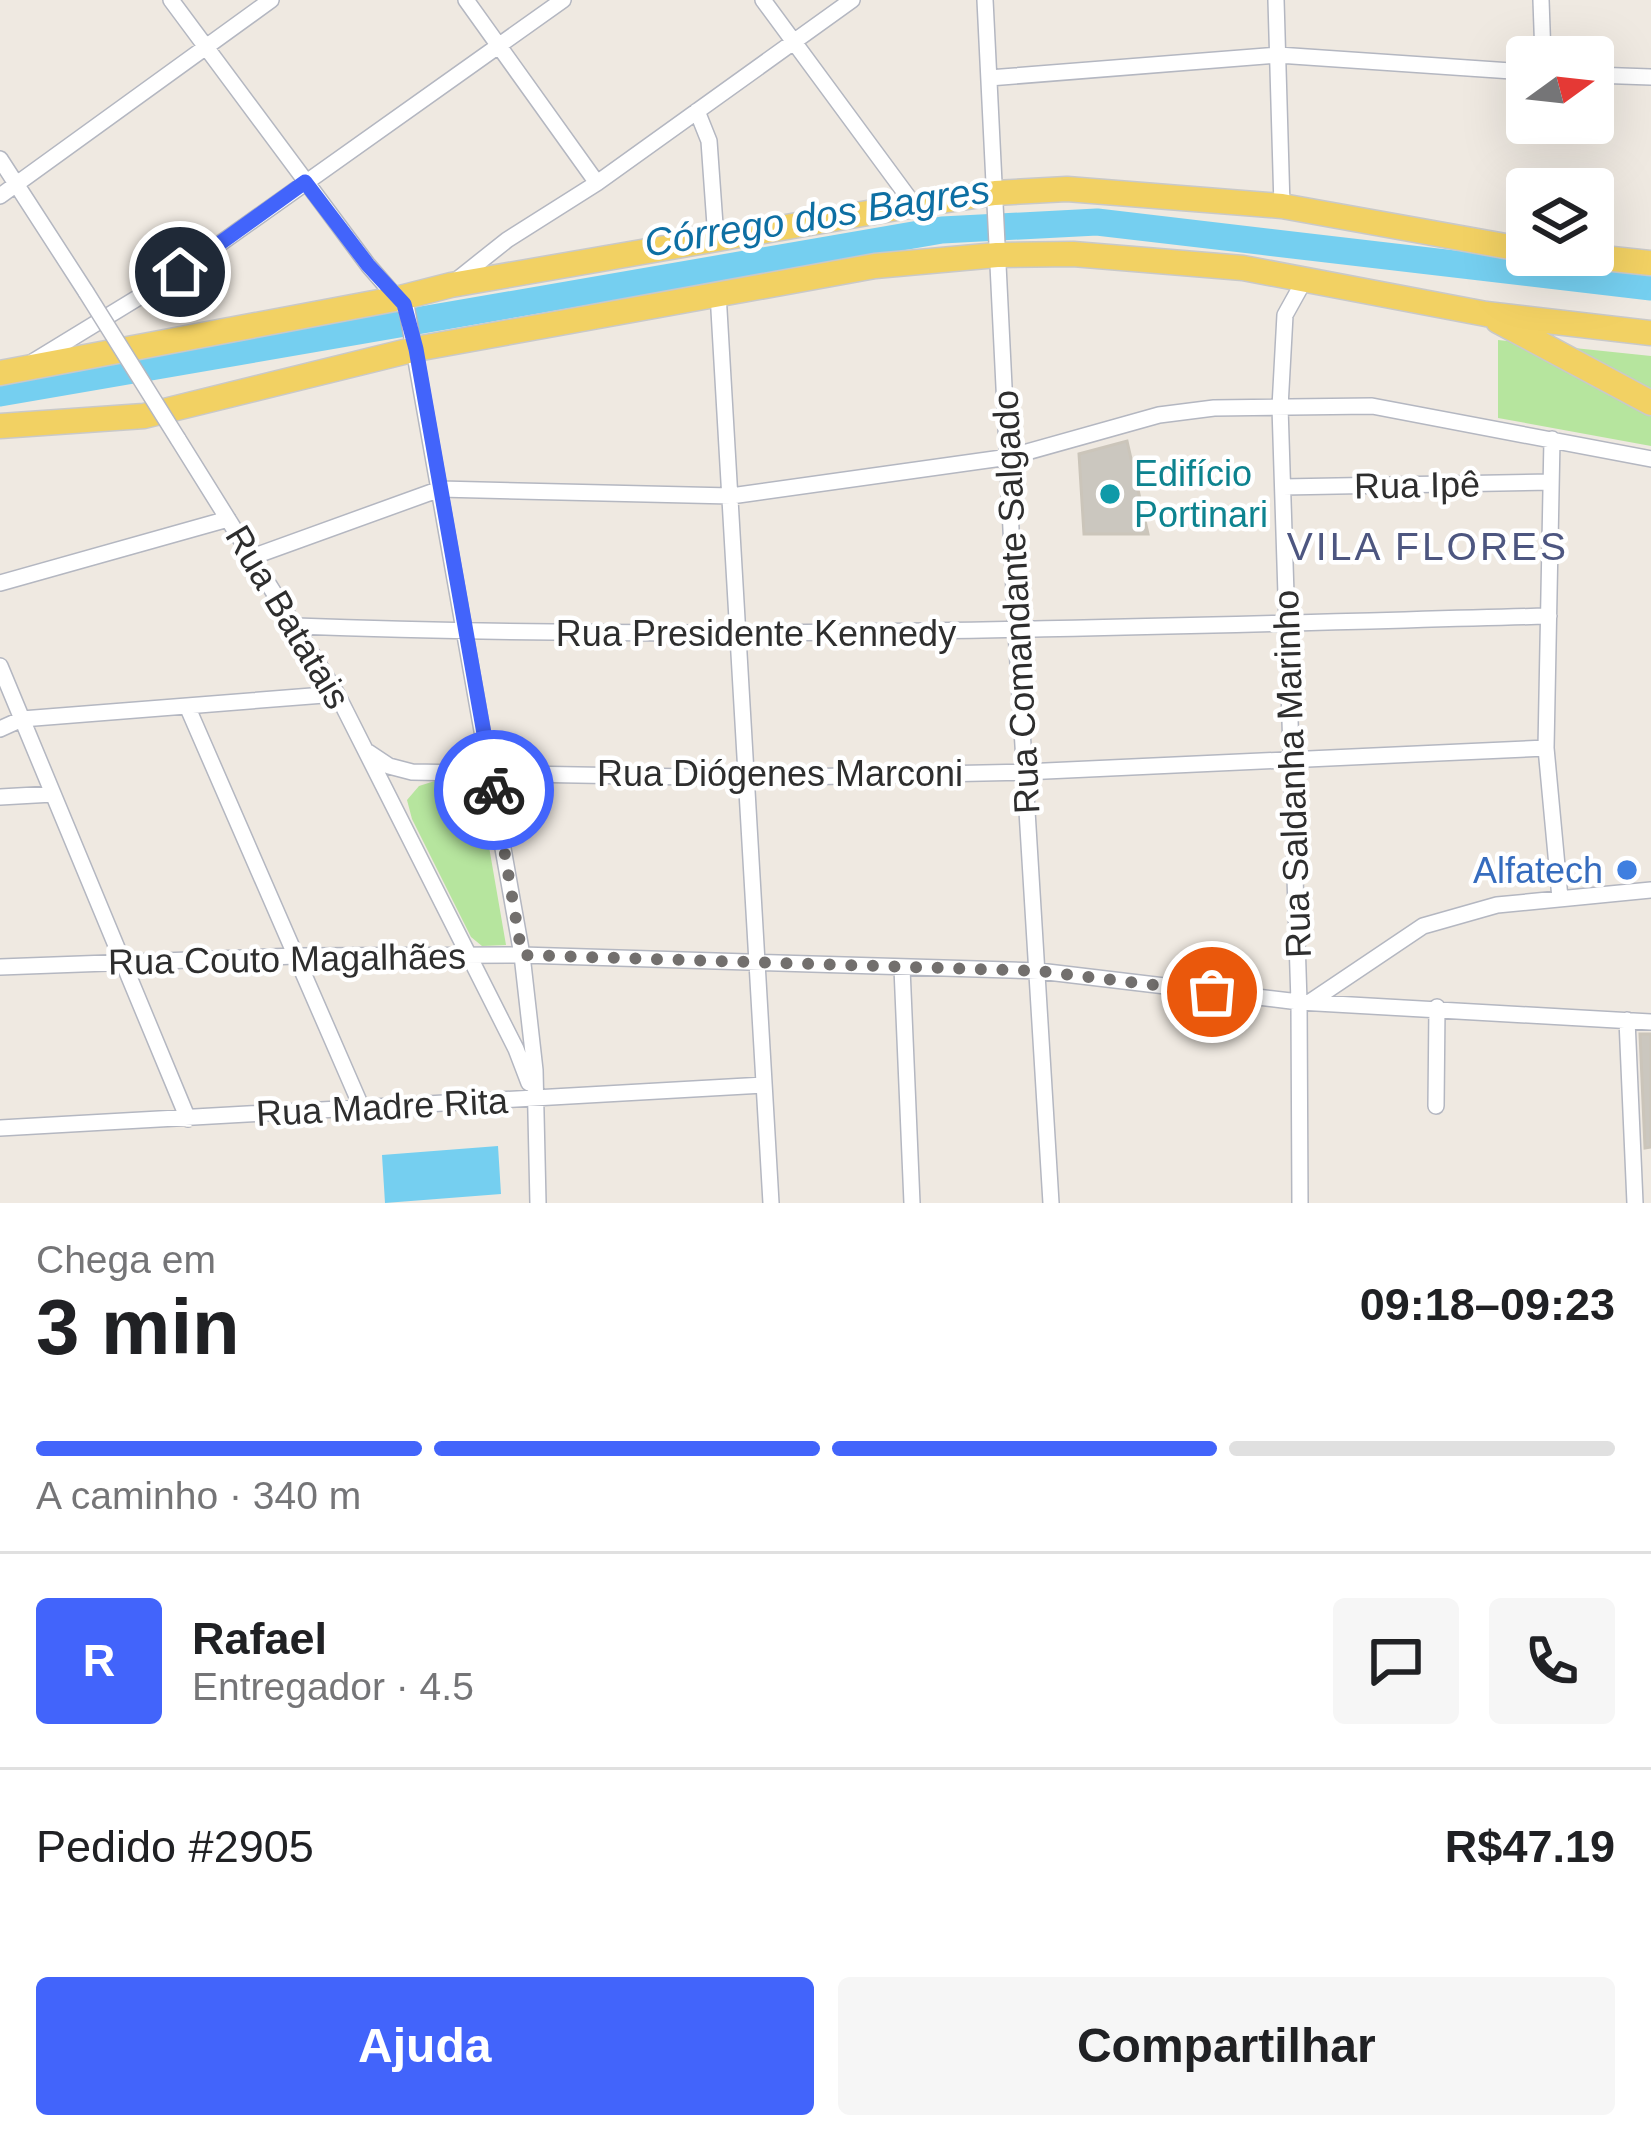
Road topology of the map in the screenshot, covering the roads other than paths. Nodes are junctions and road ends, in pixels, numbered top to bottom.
1 (171, 0) edge
2 (271, 0) edge
3 (466, 0) edge
4 (563, 0) edge
5 (763, 0) edge
6 (852, 0) edge
7 (985, 0) edge
8 (1276, 0) edge
9 (1541, 0) edge
10 (1543, 36) edge
11 (795, 41) junction
12 (499, 44) junction
13 (205, 48) junction
14 (1278, 55) junction
15 (1506, 71) edge
16 (1614, 76) edge
17 (1651, 77) edge
18 (989, 78) junction
19 (697, 111) junction
20 (0, 159) edge
21 (305, 182) junction
22 (17, 183) junction
23 (597, 183) junction
24 (0, 196) edge
25 (996, 201) junction
26 (914, 205) junction
27 (1282, 206) junction
28 (716, 239) junction
29 (1506, 246) edge
30 (997, 249) junction
31 (1614, 259) edge
32 (1651, 263) edge
33 (1305, 279) junction
34 (451, 285) junction
35 (718, 293) junction
36 (404, 304) junction
37 (1486, 314) junction
38 (1651, 333) edge
39 (415, 345) junction
40 (73, 348) junction
41 (12, 371) edge
42 (1651, 404) edge
43 (1280, 407) junction
44 (0, 425) edge
45 (1552, 439) junction
46 (1009, 457) junction
47 (1651, 459) edge
48 (1551, 482) junction
49 (1283, 488) junction
50 (440, 489) junction
51 (731, 496) junction
52 (228, 519) junction
53 (252, 557) junction
54 (0, 583) edge
55 (1549, 616) junction
56 (1288, 623) junction
57 (296, 626) junction
58 (1016, 631) junction
59 (467, 633) junction
60 (738, 635) junction
61 (0, 665) edge
62 (338, 694) junction
63 (188, 706) junction
64 (22, 719) junction
65 (0, 729) edge
66 (486, 745) junction
67 (1546, 748) junction
68 (368, 752) junction
69 (1292, 758) junction
70 (490, 771) junction
71 (412, 772) junction
72 (461, 772) junction
73 (1024, 772) junction
74 (746, 778) junction
75 (53, 794) junction
76 (0, 797) edge
77 (390, 799) junction
78 (498, 818) junction
79 (1651, 890) edge
80 (1560, 898) junction
81 (522, 955) junction
82 (296, 956) junction
83 (469, 956) junction
84 (122, 961) junction
85 (758, 965) junction
86 (0, 967) edge
87 (902, 968) junction
88 (1039, 971) junction
89 (1304, 1002) junction
90 (1436, 1007) junction
91 (1627, 1020) junction
92 (1651, 1022) edge
93 (764, 1085) junction
94 (533, 1097) junction
95 (362, 1106) junction
96 (1436, 1106) dead end
97 (188, 1119) junction
98 (0, 1127) edge
99 (538, 1203) edge
100 (771, 1203) edge
101 (912, 1203) edge
102 (1051, 1203) edge
103 (1300, 1203) edge
104 (1636, 1203) edge

1 - 13 street
2 - 13 street
3 - 12 street
4 - 12 street
5 - 11 street
6 - 11 street
7 - 18 street, Rua Comandante Salgado
8 - 14 street
9 - 10 street
11 - 19 street
11 - 26 street
12 - 21 street
12 - 23 street
13 - 21 street
13 - 22 street
14 - 15 street
14 - 18 street
14 - 27 street
16 - 17 street
18 - 25 street, Rua Comandante Salgado
19 - 23 street
19 - 28 street
20 - 22 street, Rua Batatais
21 - 36 street
21 - 40 street
22 - 24 street
22 - 52 street, Rua Batatais, bridge
23 - 34 street
25 - 26 main road
25 - 27 main road
25 - 30 street, Rua Comandante Salgado
26 - 28 main road
27 - 29 main road
28 - 34 main road
30 - 33 main road
30 - 35 main road
30 - 46 street, Rua Comandante Salgado
31 - 32 main road
33 - 37 main road
33 - 43 street, Rua Saldanha Marinho
34 - 36 main road
35 - 39 main road
35 - 51 street
36 - 39 street
36 - 40 main road
37 - 38 main road
37 - 42 main road
39 - 44 main road
39 - 50 street
40 - 41 main road
43 - 45 street
43 - 46 street
43 - 49 street, Rua Saldanha Marinho
45 - 47 street
45 - 48 street
46 - 51 street
46 - 58 street, Rua Comandante Salgado
48 - 49 street, Rua Ipê
48 - 55 street
49 - 56 street, Rua Saldanha Marinho
50 - 51 street
50 - 53 street
50 - 59 street
51 - 60 street
52 - 53 street, Rua Batatais
52 - 54 street
53 - 57 street, Rua Batatais
55 - 56 street, Rua Presidente Kennedy
55 - 67 street
56 - 58 street, Rua Presidente Kennedy
56 - 69 street, Rua Saldanha Marinho
57 - 59 street, Rua Presidente Kennedy
57 - 62 street, Rua Batatais
58 - 60 street, Rua Presidente Kennedy
58 - 73 street, Rua Comandante Salgado
59 - 60 street, Rua Presidente Kennedy
59 - 66 street
60 - 74 street
61 - 64 street
62 - 63 street
62 - 68 street, Rua Batatais
63 - 64 street
63 - 82 street
64 - 65 street
64 - 75 street
66 - 70 street
66 - 72 street
67 - 69 street, Rua Diógenes Marconi
67 - 80 street
68 - 71 street, Rua Diógenes Marconi
68 - 77 street, Rua Batatais
69 - 73 street, Rua Diógenes Marconi
69 - 89 street, Rua Saldanha Marinho
70 - 72 street, Rua Diógenes Marconi
70 - 74 street, Rua Diógenes Marconi
70 - 78 street
71 - 72 street, Rua Diógenes Marconi
71 - 77 street
72 - 78 street
73 - 74 street, Rua Diógenes Marconi
73 - 88 street, Rua Comandante Salgado
74 - 85 street
75 - 76 street
75 - 84 street
77 - 83 street, Rua Batatais
78 - 81 street
79 - 80 street
80 - 89 street
81 - 83 street, Rua Couto Magalhães
81 - 85 street, Rua Couto Magalhães
81 - 94 street
82 - 83 street, Rua Couto Magalhães
82 - 84 street, Rua Couto Magalhães
82 - 95 street
83 - 94 street, Rua Batatais
84 - 86 street, Rua Couto Magalhães
84 - 97 street
85 - 87 street, Rua Couto Magalhães
85 - 93 street
87 - 88 street, Rua Couto Magalhães
87 - 101 street
88 - 89 street, Rua Couto Magalhães
88 - 102 street, Rua Comandante Salgado
89 - 90 street, Rua Couto Magalhães
89 - 103 street, Rua Saldanha Marinho
90 - 91 street, Rua Couto Magalhães
90 - 96 street
91 - 92 street, Rua Couto Magalhães
91 - 104 street
93 - 94 street, Rua Madre Rita
93 - 100 street
94 - 95 street, Rua Madre Rita
94 - 99 street
95 - 97 street, Rua Madre Rita
97 - 98 street, Rua Madre Rita

